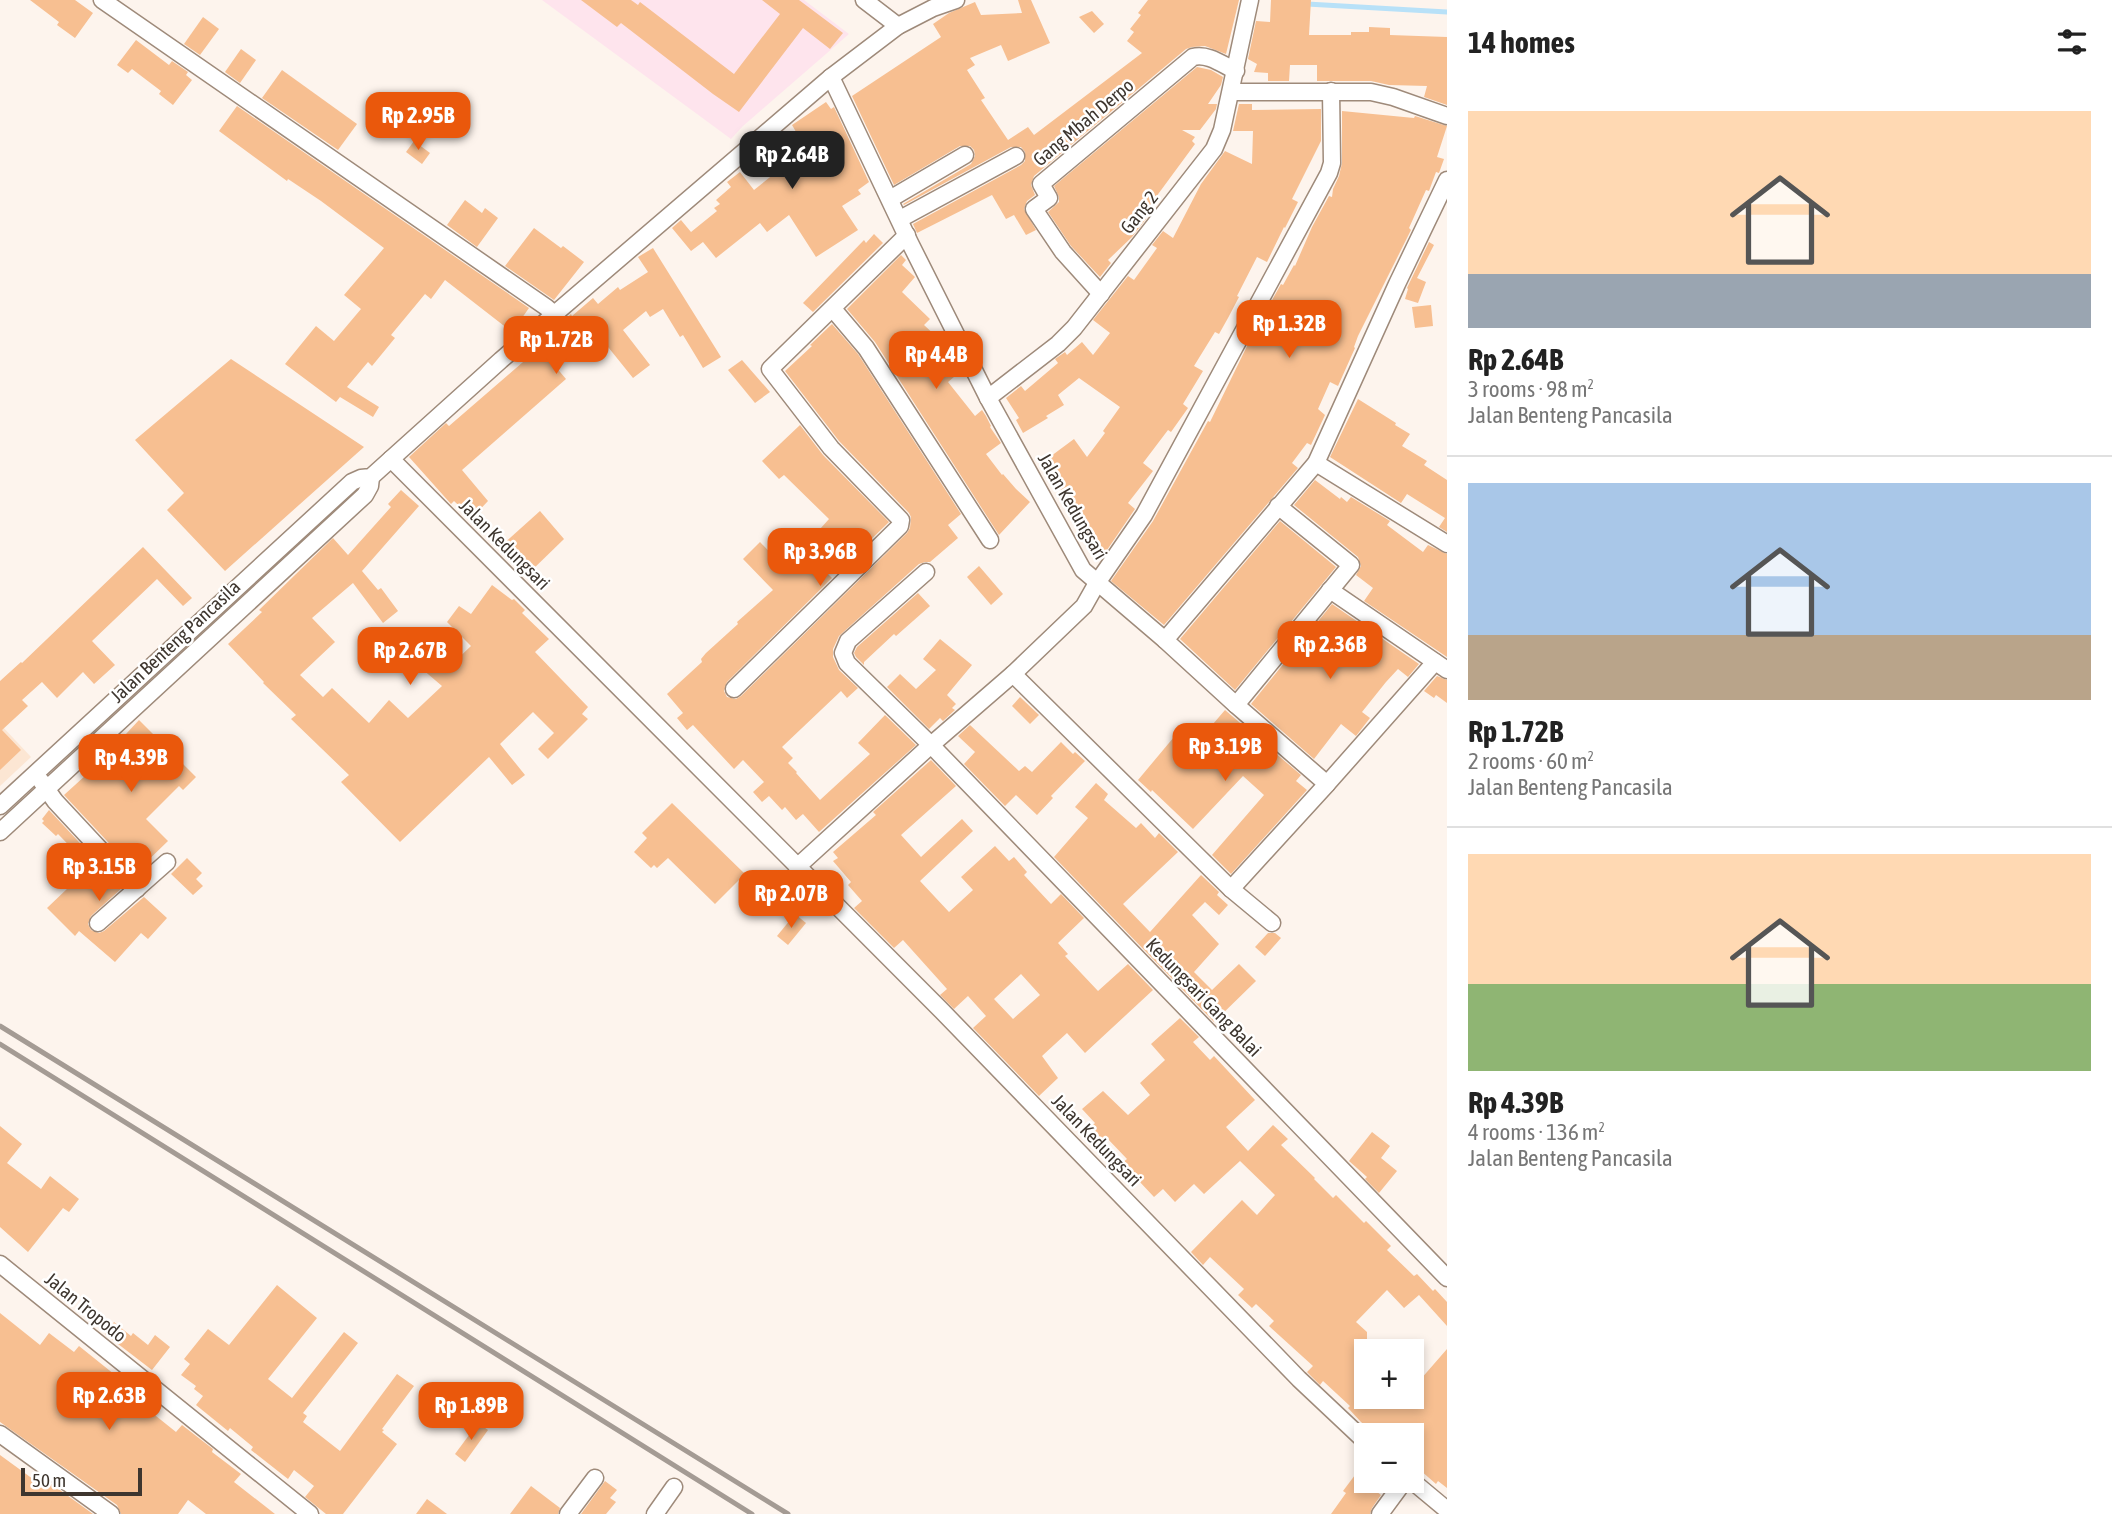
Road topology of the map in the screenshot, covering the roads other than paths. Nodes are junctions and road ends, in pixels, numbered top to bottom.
1 (102, 0) edge
2 (864, 0) edge
3 (956, 0) edge
4 (1249, 3) edge
5 (898, 26) junction
6 (1236, 71) junction
7 (831, 77) junction
8 (1331, 91) junction
9 (1232, 92) junction
10 (1447, 116) edge
11 (965, 155) dead end
12 (1016, 156) dead end
13 (1447, 180) edge
14 (890, 200) junction
15 (900, 219) junction
16 (907, 235) junction
17 (1101, 294) junction
18 (833, 309) junction
19 (554, 314) junction
20 (988, 398) junction
21 (391, 459) junction
22 (1316, 463) junction
23 (371, 477) junction
24 (1278, 506) junction
25 (990, 540) dead end
26 (1447, 544) edge
27 (926, 572) dead end
28 (1097, 583) junction
29 (1330, 590) junction
30 (1165, 640) junction
31 (170, 650) junction
32 (182, 664) junction
33 (1441, 666) edge
34 (1013, 674) junction
35 (734, 689) dead end
36 (1236, 705) junction
37 (930, 745) junction
38 (35, 774) junction
39 (1327, 784) junction
40 (48, 788) junction
41 (0, 806) edge
42 (0, 832) edge
43 (167, 862) dead end
44 (797, 867) junction
45 (137, 889) junction
46 (1231, 889) junction
47 (99, 923) dead end
48 (1272, 923) dead end
49 (0, 1265) edge
50 (1447, 1278) edge
51 (1354, 1431) edge
52 (0, 1434) edge
53 (595, 1478) dead end
54 (674, 1487) dead end
55 (1424, 1491) edge
56 (1395, 1493) edge
57 (1447, 1510) edge
58 (111, 1514) edge
59 (310, 1514) edge
60 (568, 1514) edge
61 (654, 1514) edge
62 (1380, 1514) edge

1 - 19 street
2 - 5 street
3 - 5 street, Jalan Benteng Pancasila
4 - 6 street, Gang 2
5 - 7 street, Jalan Benteng Pancasila
6 - 9 street, Gang 2
6 - 17 street, Gang Mbah Derpo
7 - 14 street, Jalan Kedungsari
7 - 19 street, Jalan Benteng Pancasila
8 - 9 street
8 - 10 street
8 - 28 street
9 - 17 street, Gang 2
11 - 14 street
12 - 15 street
13 - 22 street
14 - 15 street, Jalan Kedungsari
15 - 16 street, Jalan Kedungsari
16 - 18 street
16 - 20 street, Jalan Kedungsari
17 - 20 street, Gang 2
18 - 25 street
18 - 35 street
19 - 21 street, Jalan Benteng Pancasila
20 - 28 street, Jalan Kedungsari
21 - 23 street, Jalan Benteng Pancasila
21 - 44 street, Jalan Kedungsari
22 - 24 street
22 - 26 street
23 - 31 street, Jalan Benteng Pancasila
23 - 32 street, Jalan Benteng Pancasila
24 - 29 street
24 - 30 street
27 - 37 street, Kedungsari Gang Balai
28 - 30 street
28 - 34 street, Jalan Kedungsari
29 - 33 street
29 - 36 street
30 - 36 street
31 - 32 street
31 - 38 street, Jalan Benteng Pancasila
32 - 40 street, Jalan Benteng Pancasila
33 - 39 street
34 - 37 street, Jalan Kedungsari
34 - 46 street
36 - 39 street
37 - 44 street, Jalan Kedungsari
37 - 50 street, Kedungsari Gang Balai
38 - 40 street
38 - 41 street, Jalan Benteng Pancasila
39 - 46 street
40 - 42 street, Jalan Benteng Pancasila
40 - 45 street
43 - 45 street
44 - 51 street, Jalan Kedungsari
45 - 47 street
46 - 48 street
49 - 59 street, Jalan Tropodo
52 - 58 street
53 - 60 street
54 - 61 street
55 - 57 street
56 - 62 street

